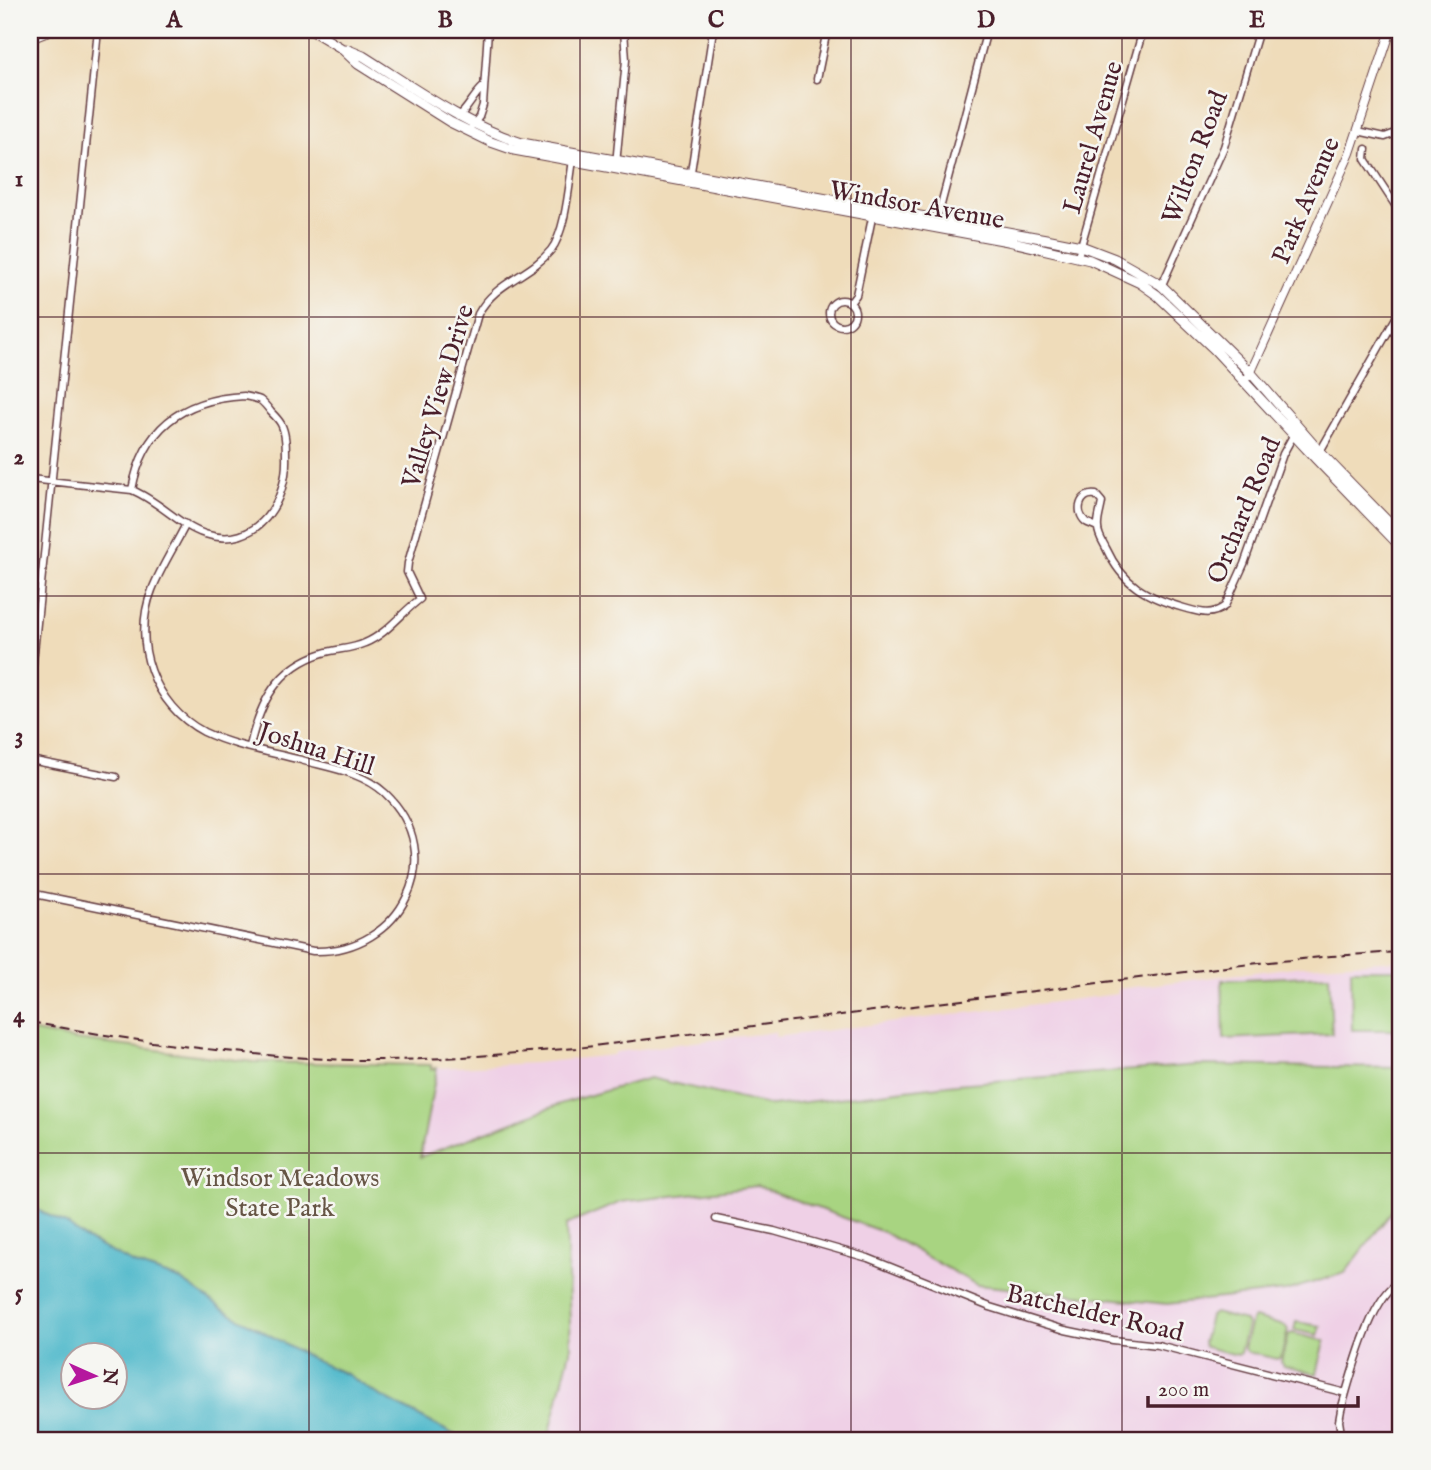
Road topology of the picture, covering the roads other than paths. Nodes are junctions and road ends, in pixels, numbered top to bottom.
1 (53, 30) edge
2 (98, 30) edge
3 (311, 30) edge
4 (488, 30) edge
5 (624, 30) edge
6 (713, 30) edge
7 (827, 30) edge
8 (987, 30) edge
9 (1143, 30) edge
10 (1259, 30) edge
11 (1391, 30) edge
12 (30, 40) edge
13 (341, 47) junction
14 (817, 79) dead end
15 (483, 87) junction
16 (459, 116) junction
17 (450, 122) junction
18 (470, 127) junction
19 (1358, 131) junction
20 (1401, 131) edge
21 (1366, 149) dead end
22 (574, 157) junction
23 (616, 165) junction
24 (690, 178) junction
25 (873, 212) junction
26 (1401, 214) edge
27 (936, 224) junction
28 (1079, 251) junction
29 (1161, 285) junction
30 (1157, 295) junction
31 (850, 303) junction
32 (1401, 309) edge
33 (1248, 377) junction
34 (1296, 431) junction
35 (1318, 456) junction
36 (30, 478) edge
37 (52, 481) junction
38 (132, 490) junction
39 (186, 524) junction
40 (1097, 527) junction
41 (1401, 535) edge
42 (1401, 547) edge
43 (30, 691) edge
44 (250, 746) junction
45 (30, 760) edge
46 (116, 777) dead end
47 (30, 893) edge
48 (716, 1219) dead end
49 (1401, 1282) edge
50 (1346, 1393) junction
51 (1342, 1440) edge

1 - 12 main road
2 - 37 street
3 - 13 main road, Windsor Avenue
4 - 15 street
5 - 23 street
6 - 24 street
7 - 14 street
8 - 27 street
9 - 28 street, Laurel Avenue
10 - 29 street, Wilton Road
11 - 19 main road, Park Avenue
13 - 16 main road, Windsor Avenue
13 - 17 main road, Windsor Avenue
15 - 16 street
15 - 18 street
16 - 17 street
16 - 18 main road, Windsor Avenue
17 - 18 main road, Windsor Avenue
18 - 22 main road, Windsor Avenue
19 - 20 street
19 - 33 main road, Park Avenue
21 - 26 street
22 - 23 main road, Windsor Avenue
22 - 44 street, Valley View Drive
23 - 24 main road, Windsor Avenue
24 - 25 main road, Windsor Avenue
25 - 27 main road, Windsor Avenue
25 - 31 street
27 - 28 main road, Windsor Avenue
28 - 29 main road, Windsor Avenue
28 - 30 main road, Windsor Avenue
29 - 30 street, Wilton Road
29 - 33 main road, Windsor Avenue
30 - 33 main road, Windsor Avenue
31 - 31 street
32 - 35 street
33 - 34 main road, Windsor Avenue
34 - 35 main road, Windsor Avenue
34 - 40 street, Orchard Road
35 - 41 main road, Windsor Avenue
35 - 42 main road, Windsor Avenue
36 - 37 street
37 - 38 street
37 - 43 street
38 - 39 street
38 - 39 street
39 - 44 street, Joshua Hill
40 - 40 street, Orchard Road
44 - 47 street, Joshua Hill
45 - 46 street
48 - 50 street, Batchelder Road
49 - 50 street
50 - 51 street

